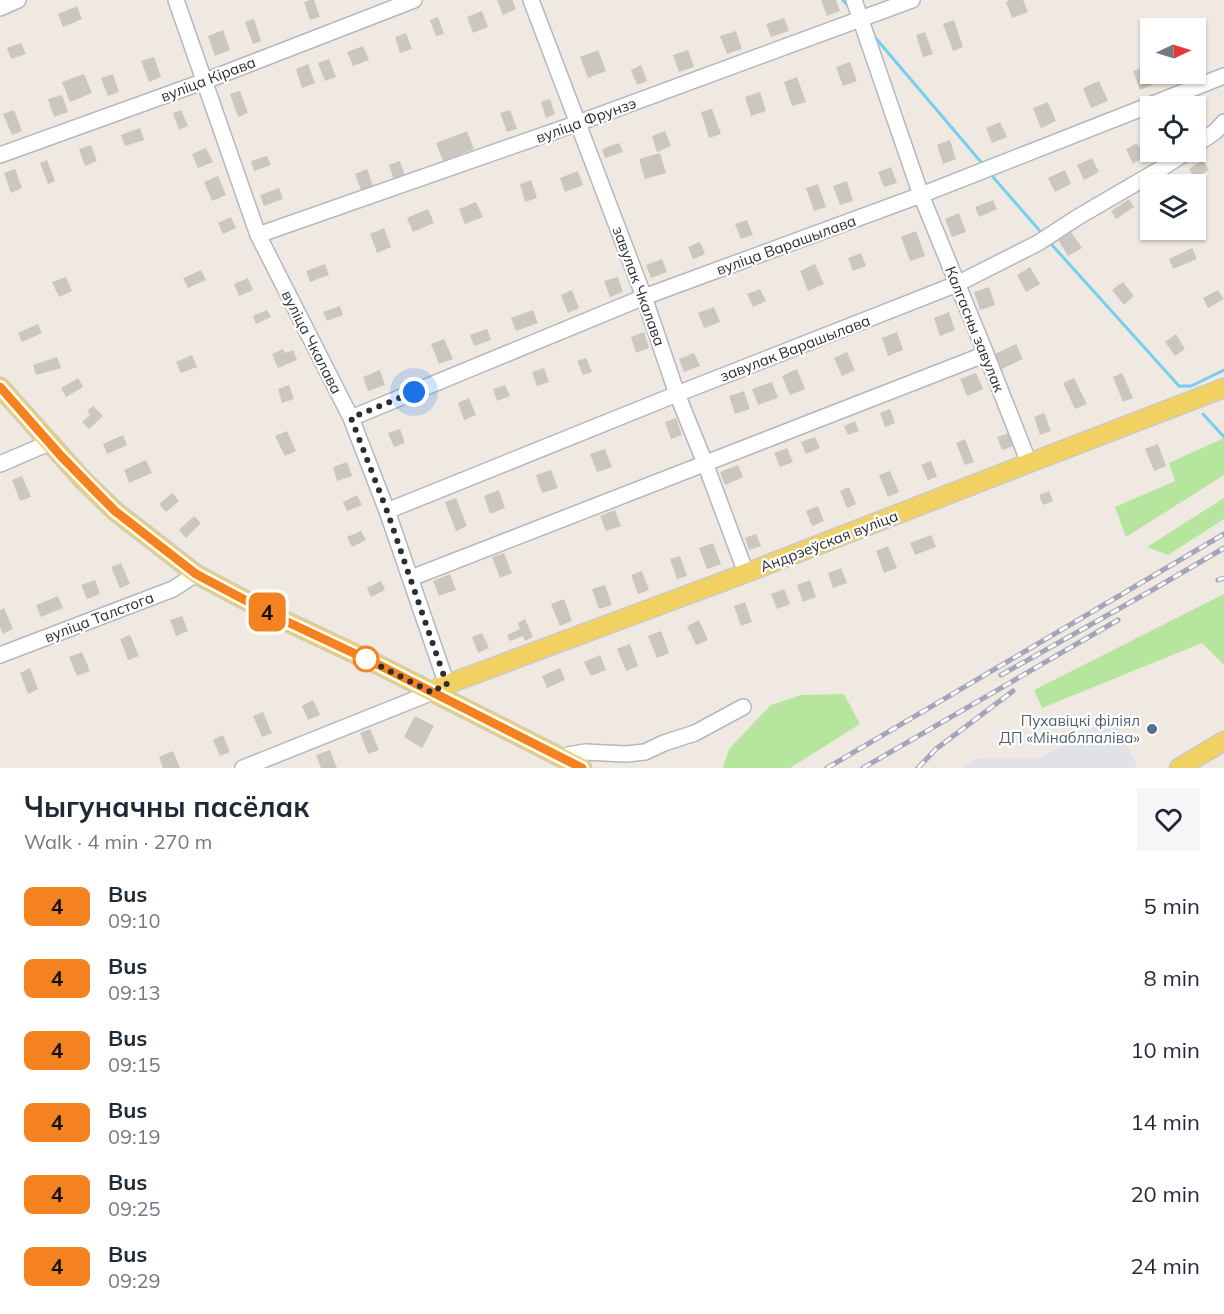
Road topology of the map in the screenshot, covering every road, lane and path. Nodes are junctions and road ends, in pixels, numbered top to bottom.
1 (18, 0) edge
2 (176, 0) edge
3 (414, 0) edge
4 (531, 0) edge
5 (854, 0) edge
6 (912, 0) edge
7 (0, 8) edge
8 (860, 19) junction
9 (1224, 76) edge
10 (205, 81) junction
11 (1224, 122) edge
12 (578, 123) junction
13 (1206, 138) edge
14 (0, 155) edge
15 (1171, 162) edge
16 (921, 195) junction
17 (258, 235) junction
18 (957, 284) junction
19 (644, 297) junction
20 (986, 354) junction
21 (0, 387) edge
22 (1224, 388) edge
23 (677, 394) junction
24 (351, 418) junction
25 (49, 443) junction
26 (705, 463) junction
27 (1029, 463) junction
28 (0, 464) edge
29 (387, 511) junction
30 (746, 573) junction
31 (196, 574) junction
32 (411, 578) junction
33 (0, 654) edge
34 (440, 689) junction
35 (743, 707) dead end
36 (1224, 741) edge
37 (564, 759) junction
38 (243, 768) edge
39 (582, 768) edge
40 (1179, 768) edge

1 - 7 street
2 - 10 street, вуліца Чкалава
3 - 10 street, вуліца Кірава
4 - 12 street, завулак Чкалава
5 - 8 street, Калгасны завулак
6 - 8 street, вуліца Фрунзэ
8 - 12 street, вуліца Фрунзэ
8 - 16 street, Калгасны завулак
9 - 16 street, вуліца Варашылава
10 - 14 street, вуліца Кірава
10 - 17 street, вуліца Чкалава
11 - 13 street
12 - 17 street, вуліца Фрунзэ
12 - 19 street, завулак Чкалава
15 - 18 street, завулак Варашылава
16 - 18 street, Калгасны завулак
16 - 19 street, вуліца Варашылава
17 - 24 street, вуліца Чкалава
18 - 20 street, Калгасны завулак
18 - 23 street, завулак Варашылава
19 - 23 street, завулак Чкалава
19 - 24 street, вуліца Варашылава
20 - 26 street
20 - 27 street, Калгасны завулак
21 - 25 main road
22 - 27 main road, Андрэеўская вуліца
23 - 26 street, завулак Чкалава
23 - 29 street, завулак Варашылава
24 - 29 street, вуліца Чкалава
25 - 28 street
25 - 31 main road
26 - 30 street, завулак Чкалава
26 - 32 street
27 - 30 main road, Андрэеўская вуліца
29 - 32 street, вуліца Чкалава
30 - 34 main road, Андрэеўская вуліца
31 - 33 street, вуліца Талстога
31 - 34 main road
32 - 34 street, вуліца Чкалава
34 - 37 main road
34 - 38 street
35 - 37 street
36 - 40 main road
37 - 39 main road

